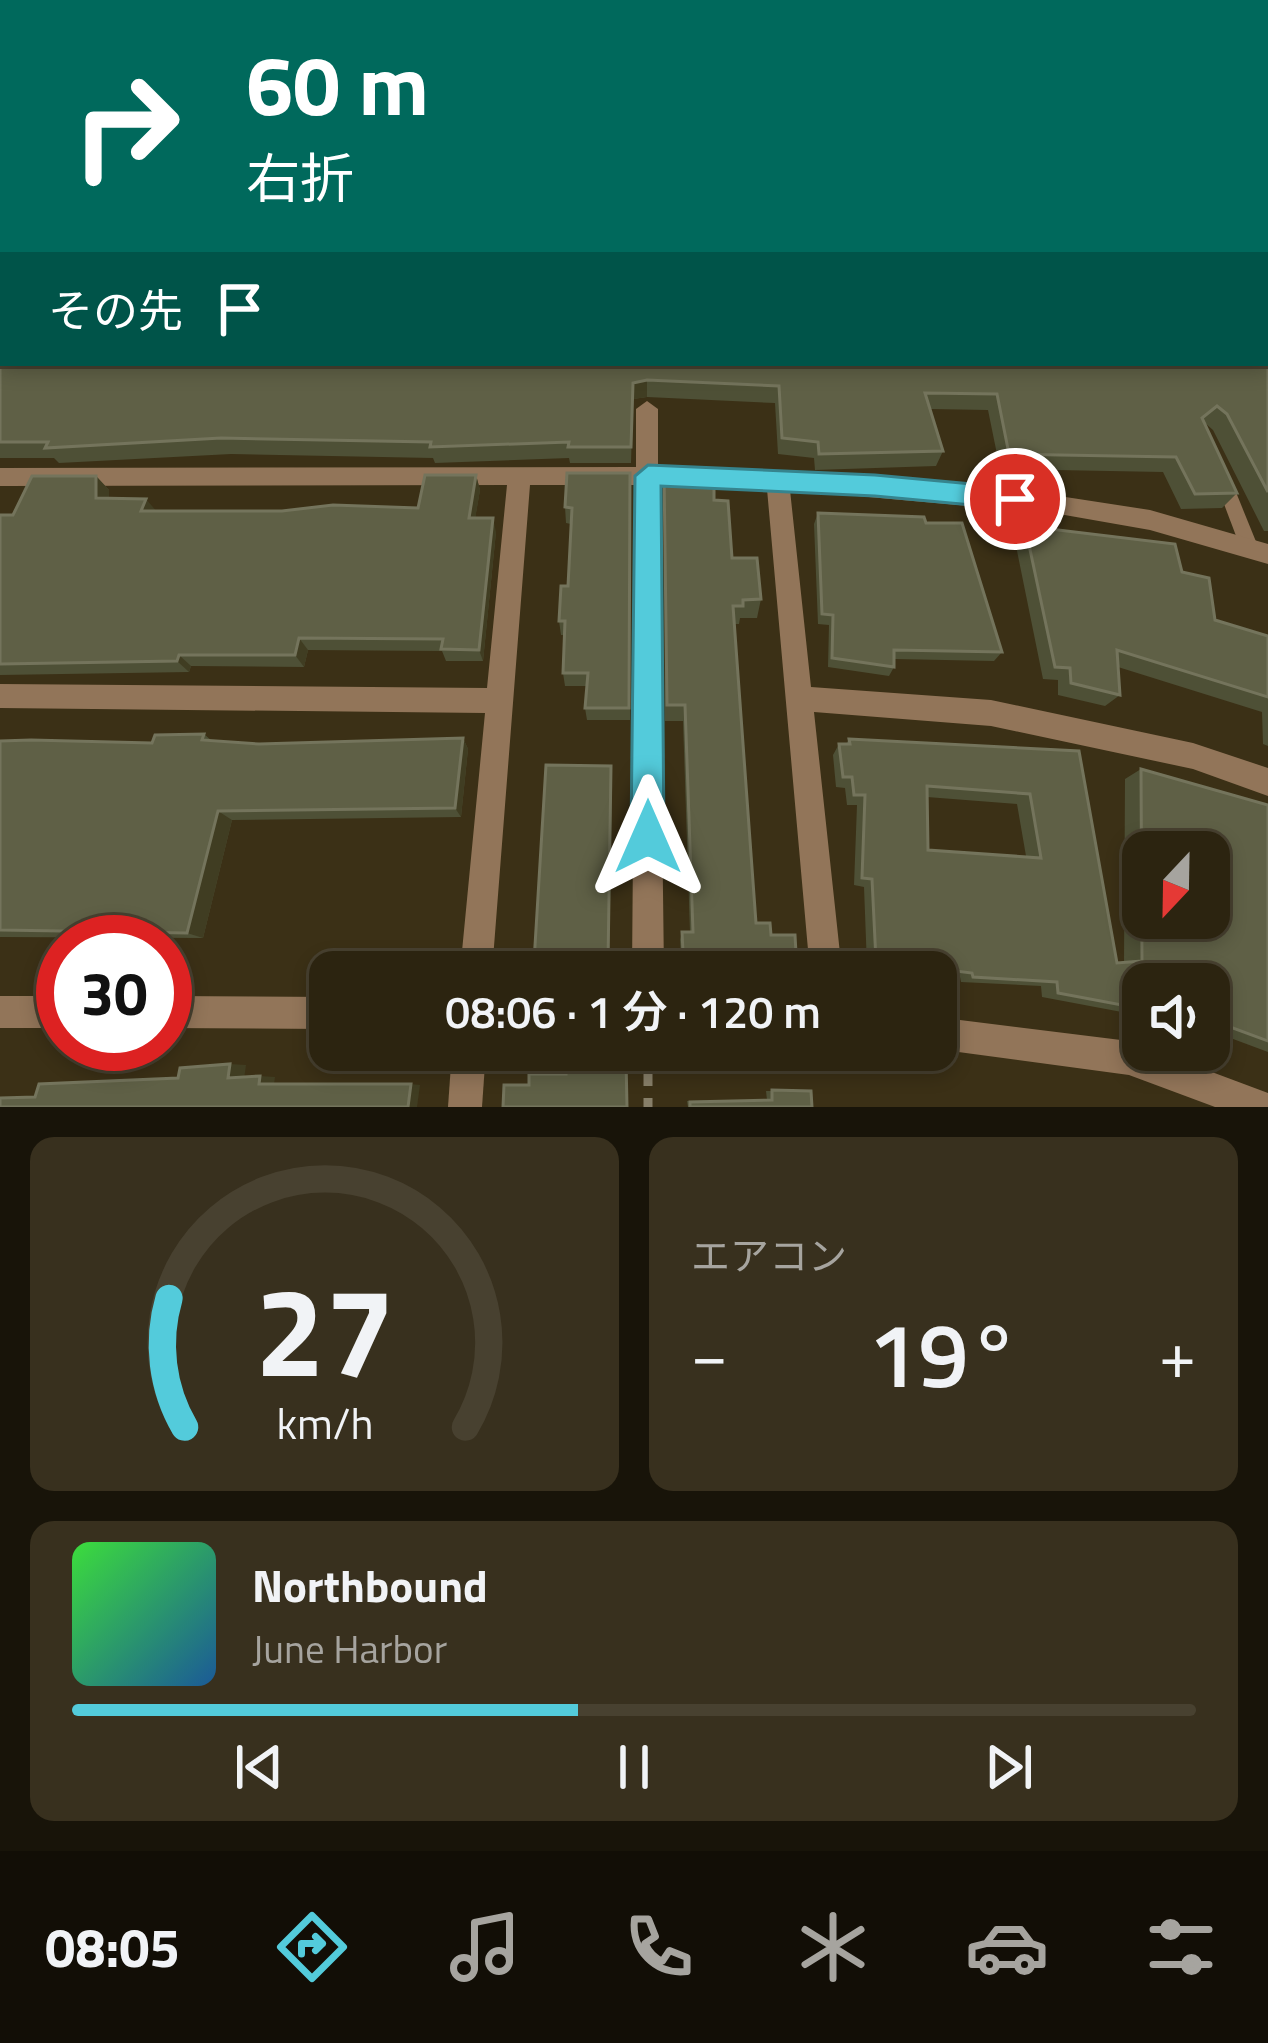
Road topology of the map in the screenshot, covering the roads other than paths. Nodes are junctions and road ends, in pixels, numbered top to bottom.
1 (647, 409) dead end
2 (1210, 450) edge
3 (519, 476) junction
4 (648, 476) junction
5 (0, 477) edge
6 (778, 480) junction
7 (1259, 552) edge
8 (0, 697) edge
9 (802, 699) junction
10 (500, 700) junction
11 (1268, 782) edge
12 (478, 951) edge
13 (648, 951) edge
14 (824, 951) edge
15 (0, 1012) edge
16 (36, 1012) edge
17 (192, 1012) edge
18 (309, 1013) edge
19 (957, 1036) edge
20 (468, 1071) edge
21 (465, 1107) edge
22 (1262, 1107) edge

1 - 4 street
2 - 7 lane
3 - 4 street
3 - 5 street
3 - 10 street
4 - 6 street
4 - 13 street
6 - 7 street
6 - 9 street
8 - 10 street
9 - 11 street
9 - 14 street
10 - 12 street
15 - 16 street
17 - 18 street
19 - 22 street
20 - 21 street

